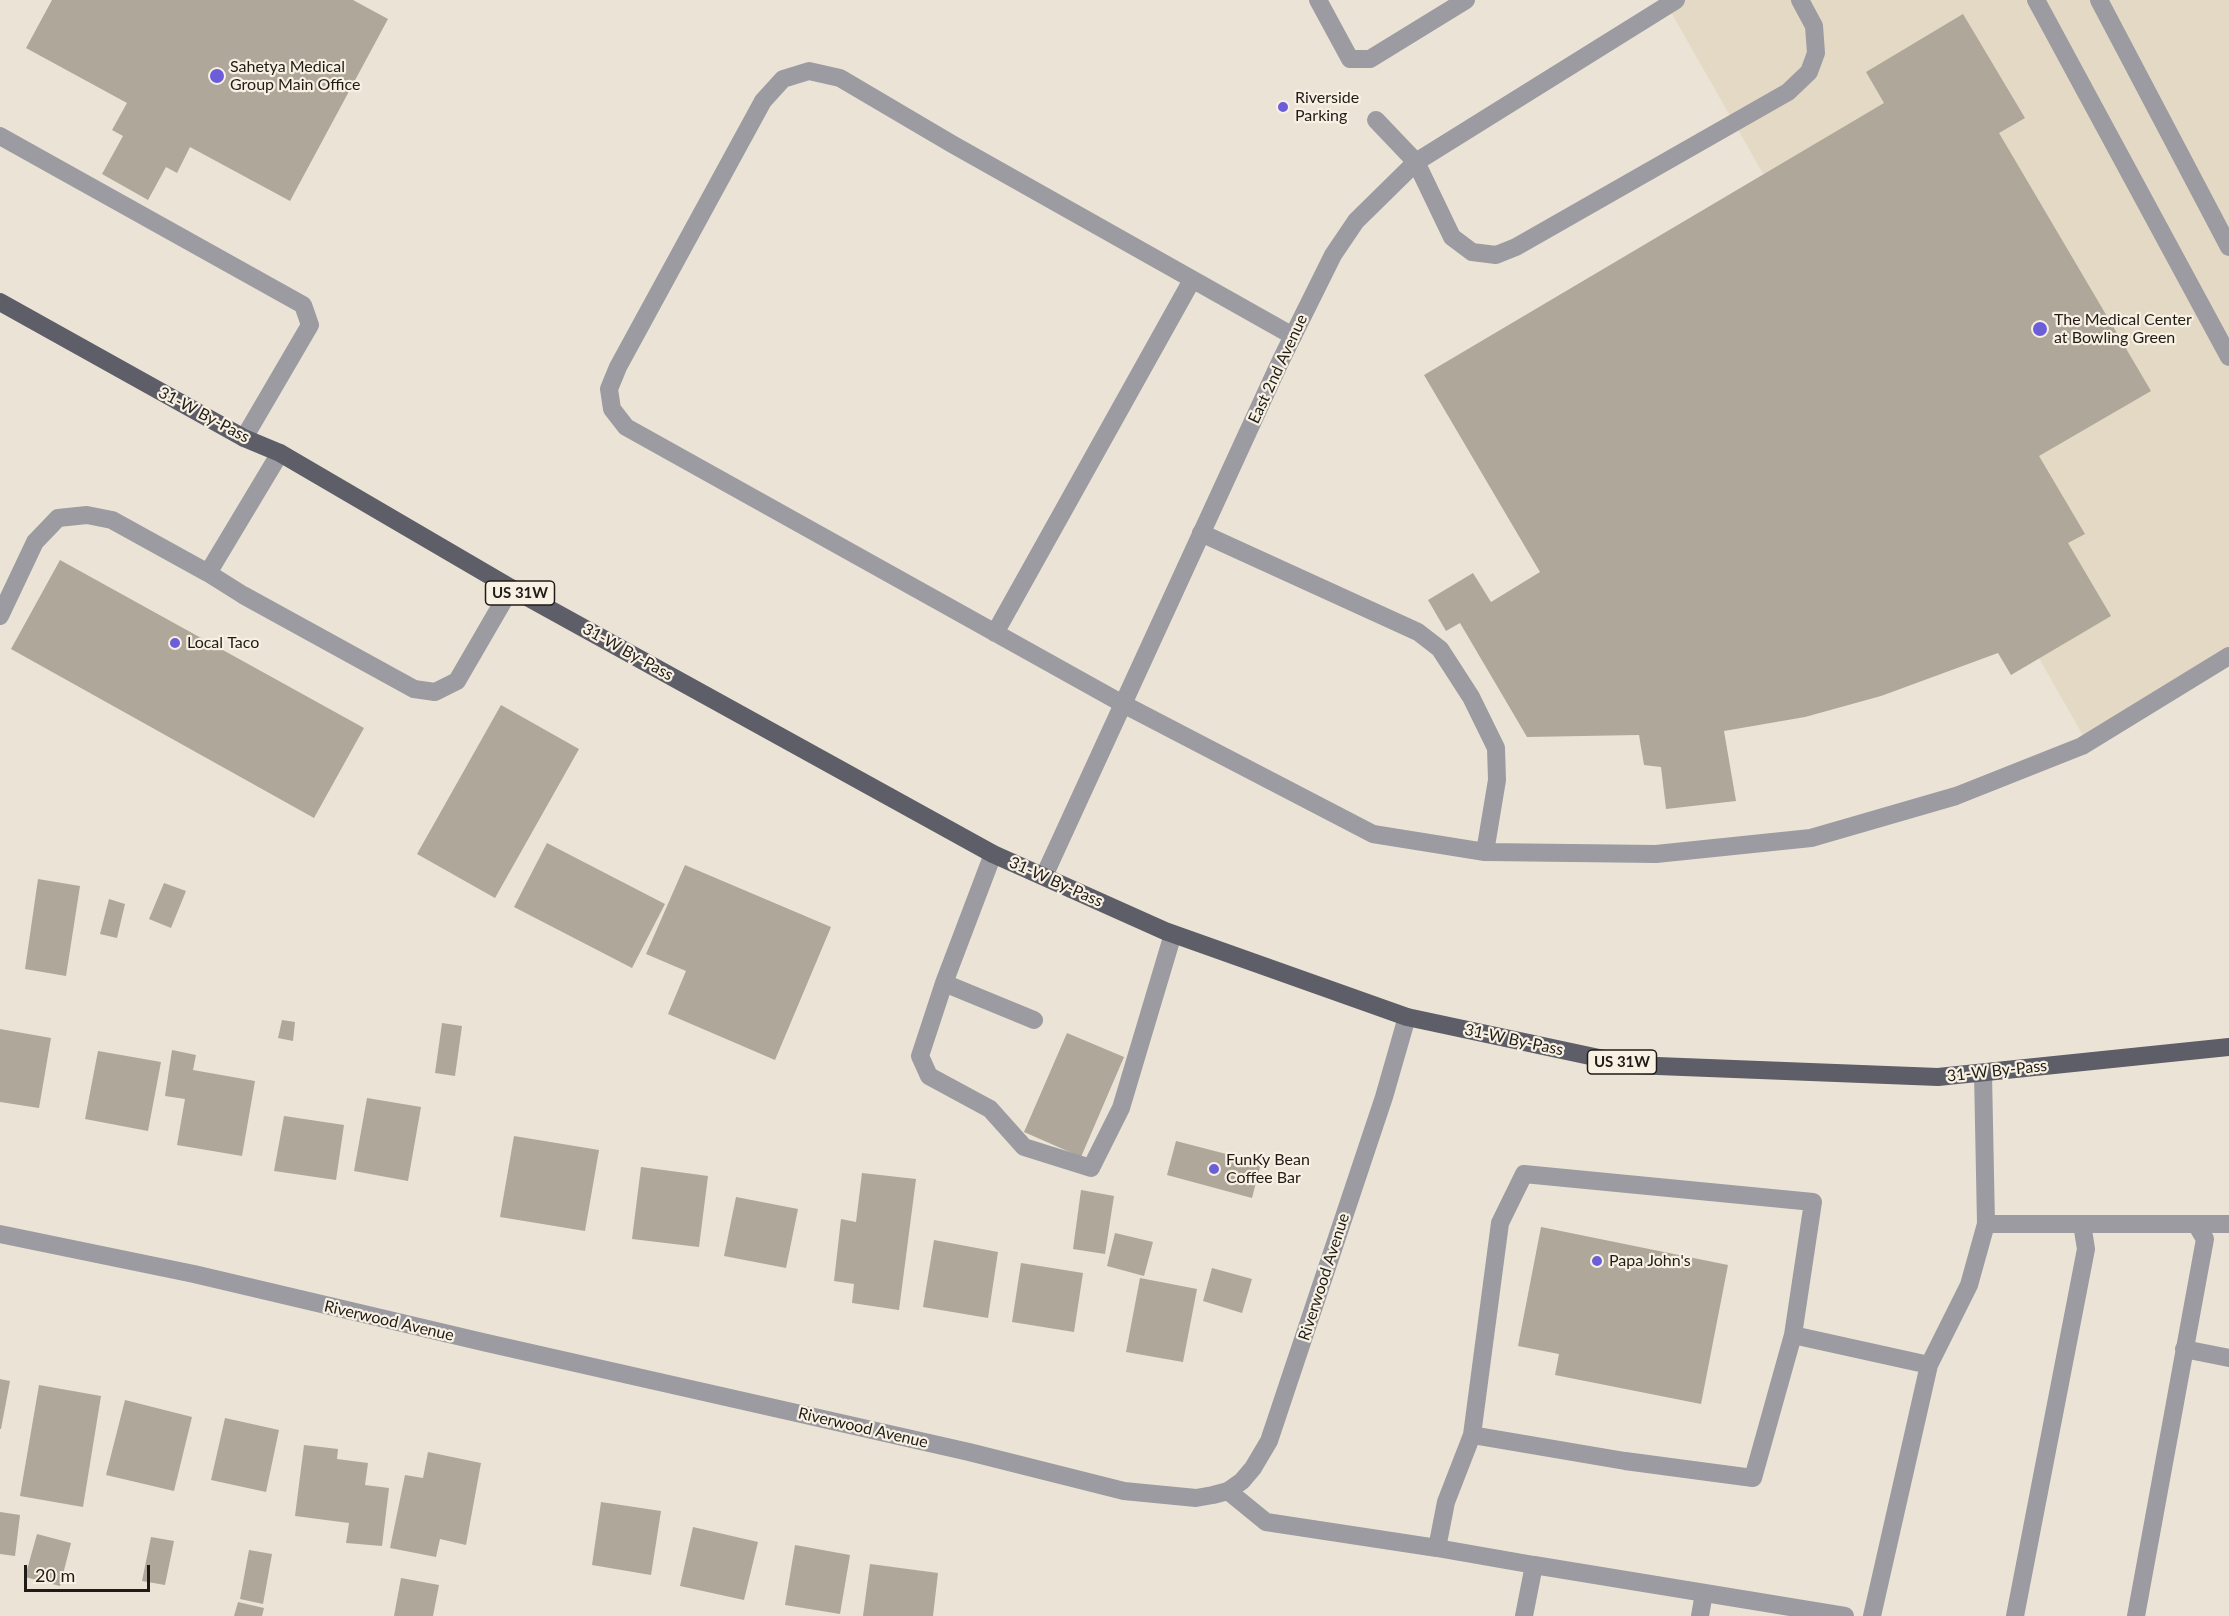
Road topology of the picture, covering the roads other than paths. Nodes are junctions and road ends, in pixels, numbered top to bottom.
1 (1318, 0) edge
2 (1466, 0) edge
3 (1676, 0) edge
4 (1800, 0) edge
5 (2036, 0) edge
6 (2099, 0) edge
7 (1376, 120) dead end
8 (0, 136) edge
9 (1416, 162) junction
10 (2229, 248) edge
11 (1192, 280) junction
12 (0, 302) edge
13 (1293, 336) junction
14 (2229, 357) edge
15 (244, 438) junction
16 (280, 453) junction
17 (1201, 533) junction
18 (208, 573) junction
19 (511, 588) junction
20 (0, 616) edge
21 (995, 633) junction
22 (2229, 656) edge
23 (1123, 704) junction
24 (1485, 852) junction
25 (993, 854) junction
26 (1044, 876) junction
27 (1173, 934) junction
28 (944, 983) junction
29 (1407, 1017) junction
30 (1034, 1020) dead end
31 (2229, 1047) edge
32 (1983, 1073) junction
33 (1986, 1224) junction
34 (2082, 1224) junction
35 (2196, 1224) junction
36 (2229, 1224) edge
37 (0, 1234) edge
38 (1793, 1335) junction
39 (2184, 1349) junction
40 (2229, 1358) edge
41 (1929, 1365) junction
42 (1472, 1435) junction
43 (1228, 1491) junction
44 (1437, 1548) junction
45 (1534, 1565) junction
46 (1704, 1593) junction
47 (1524, 1616) edge
48 (1700, 1616) edge
49 (1845, 1616) edge
50 (1872, 1616) edge
51 (2015, 1616) edge
52 (2136, 1616) edge

1 - 2 street
3 - 9 street, East 2nd Avenue
4 - 9 street
5 - 14 street
6 - 10 street
7 - 9 street
8 - 15 street
9 - 13 street, East 2nd Avenue
11 - 13 street
11 - 21 street
11 - 21 street
12 - 15 main road, 31-W By-Pass / US 31W
13 - 17 street, East 2nd Avenue
15 - 16 main road, 31-W By-Pass / US 31W
16 - 18 street
16 - 19 main road, 31-W By-Pass / US 31W
17 - 23 street, East 2nd Avenue
17 - 24 street
18 - 19 street
18 - 20 street
19 - 25 main road, 31-W By-Pass / US 31W
21 - 23 street
22 - 24 street
23 - 24 street
23 - 26 street, East 2nd Avenue
25 - 26 main road, 31-W By-Pass / US 31W
25 - 28 street
26 - 27 main road, 31-W By-Pass / US 31W
27 - 28 street
27 - 29 main road, 31-W By-Pass / US 31W
28 - 30 street
29 - 32 main road, 31-W By-Pass / US 31W
29 - 43 street, Riverwood Avenue
31 - 32 main road, 31-W By-Pass / US 31W
32 - 33 street
33 - 34 street
33 - 41 street
34 - 35 street
34 - 51 street
35 - 36 street
35 - 39 street
37 - 43 street, Riverwood Avenue
38 - 41 street
38 - 42 street
38 - 42 street
39 - 40 street
39 - 52 street
41 - 50 street
42 - 44 street
43 - 44 street
44 - 45 street
45 - 46 street
45 - 47 street
46 - 48 street
46 - 49 street

